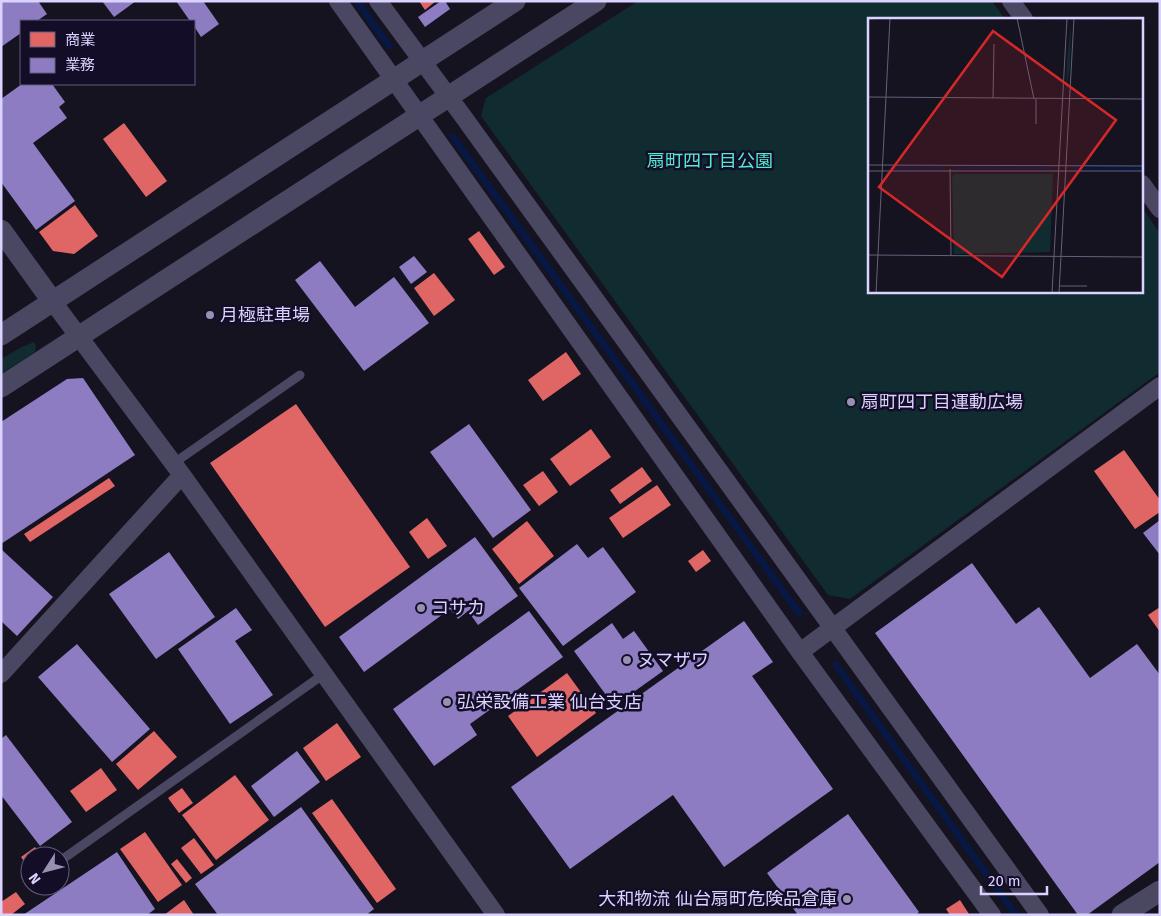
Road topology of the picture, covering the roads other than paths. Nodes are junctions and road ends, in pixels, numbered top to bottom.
1 (338, 1) edge
2 (378, 1) edge
3 (515, 1) edge
4 (596, 1) edge
5 (1011, 1) edge
6 (1023, 18) edge
7 (422, 62) junction
8 (395, 79) junction
9 (449, 97) junction
10 (420, 116) junction
11 (1144, 187) edge
12 (1160, 209) edge
13 (1, 230) edge
14 (53, 302) junction
15 (1, 335) edge
16 (79, 335) junction
17 (300, 375) dead end
18 (1160, 386) edge
19 (1, 387) edge
20 (178, 469) junction
21 (832, 629) junction
22 (800, 652) junction
23 (1, 674) edge
24 (324, 674) junction
25 (70, 854) edge
26 (1160, 891) edge
27 (496, 915) edge
28 (992, 915) edge
29 (1040, 915) edge
30 (1122, 915) edge

1 - 8 street
2 - 7 street
3 - 7 street
4 - 9 street
5 - 6 street
7 - 8 street
7 - 9 street
8 - 10 street
8 - 14 street
9 - 10 street
9 - 21 street
10 - 16 street
10 - 22 street
11 - 12 street
13 - 14 street
14 - 15 street
14 - 16 street
16 - 19 street
16 - 20 street
17 - 20 lane
18 - 21 street
20 - 23 street
20 - 24 street
21 - 22 street
21 - 29 street
22 - 28 street
24 - 25 lane
24 - 27 street
26 - 30 street

